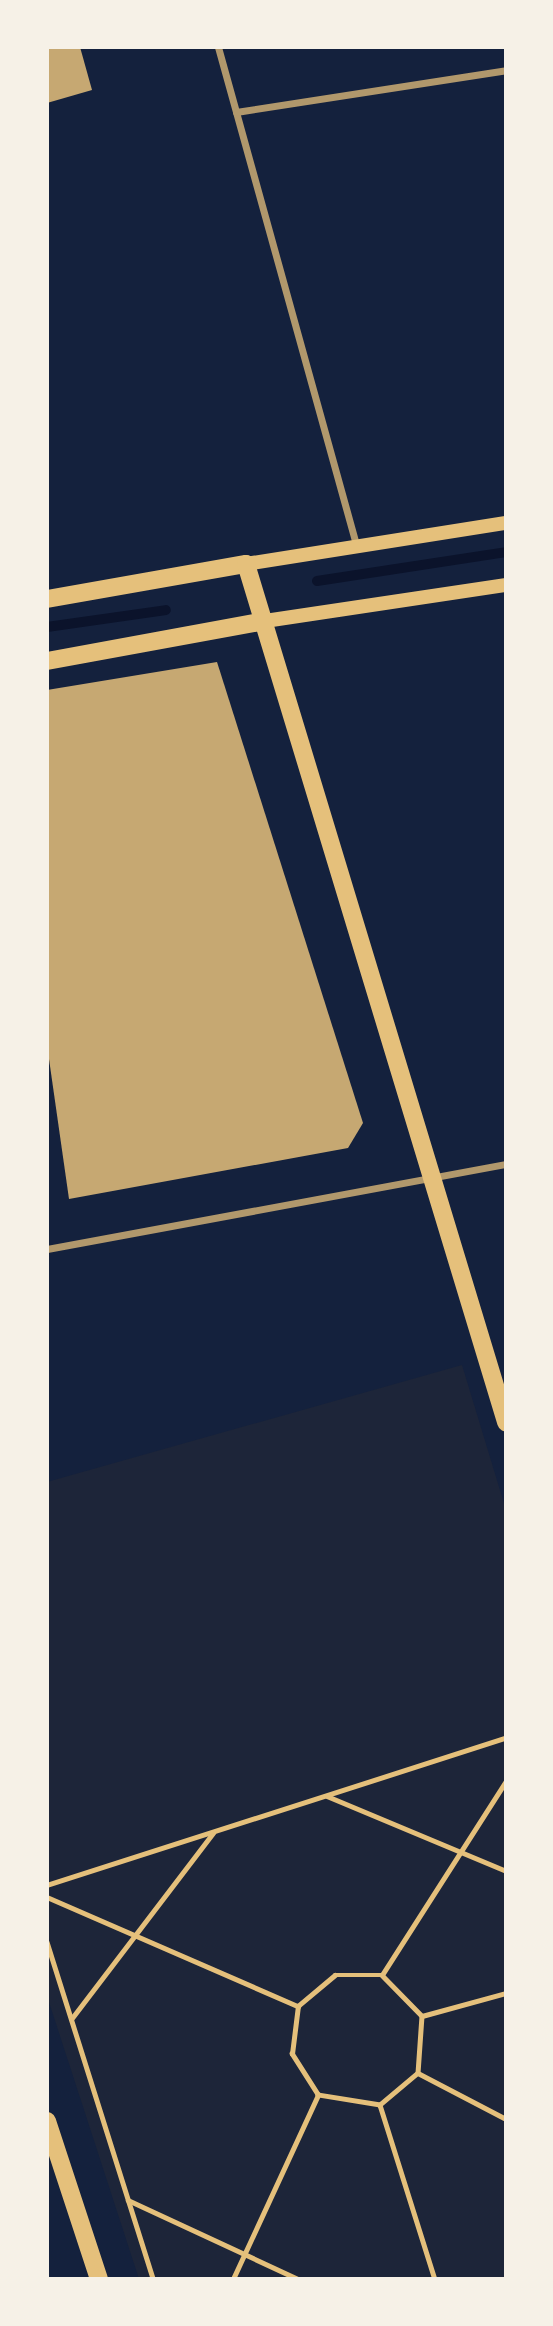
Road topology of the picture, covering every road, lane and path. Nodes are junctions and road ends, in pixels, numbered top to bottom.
1 (218, 47) edge
2 (506, 70) edge
3 (236, 112) junction
4 (506, 523) edge
5 (357, 548) junction
6 (246, 564) junction
7 (506, 584) edge
8 (47, 598) edge
9 (265, 621) junction
10 (47, 661) edge
11 (506, 1164) edge
12 (432, 1177) junction
13 (47, 1249) edge
14 (506, 1422) edge
15 (506, 1738) edge
16 (506, 1781) edge
17 (327, 1796) junction
18 (214, 1832) junction
19 (461, 1852) junction
20 (506, 1871) edge
21 (47, 1885) edge
22 (47, 1897) edge
23 (135, 1935) junction
24 (47, 1942) edge
25 (382, 1975) junction
26 (506, 1993) edge
27 (298, 2006) junction
28 (422, 2016) junction
29 (71, 2018) junction
30 (418, 2073) junction
31 (318, 2095) junction
32 (380, 2105) junction
33 (506, 2119) edge
34 (47, 2121) edge
35 (128, 2200) junction
36 (245, 2254) junction
37 (99, 2279) edge
38 (153, 2279) edge
39 (233, 2279) edge
40 (298, 2279) edge
41 (435, 2279) edge

1 - 3 street
2 - 3 street
3 - 5 street
4 - 5 main road
5 - 6 main road
6 - 8 main road
6 - 9 main road
7 - 9 main road
9 - 10 main road
9 - 12 main road
11 - 12 street
12 - 13 street
12 - 14 main road
15 - 17 path
16 - 19 path
17 - 18 path
17 - 19 path
18 - 21 path
18 - 23 path
19 - 20 path
19 - 25 path
22 - 23 path
23 - 27 path
23 - 29 path
24 - 29 path
25 - 27 path
25 - 28 path
26 - 28 path
27 - 31 path
28 - 30 path
29 - 35 path
30 - 32 path
30 - 33 path
31 - 32 path
31 - 36 path
32 - 41 path
34 - 37 main road
35 - 36 path
35 - 38 path
36 - 39 path
36 - 40 path

